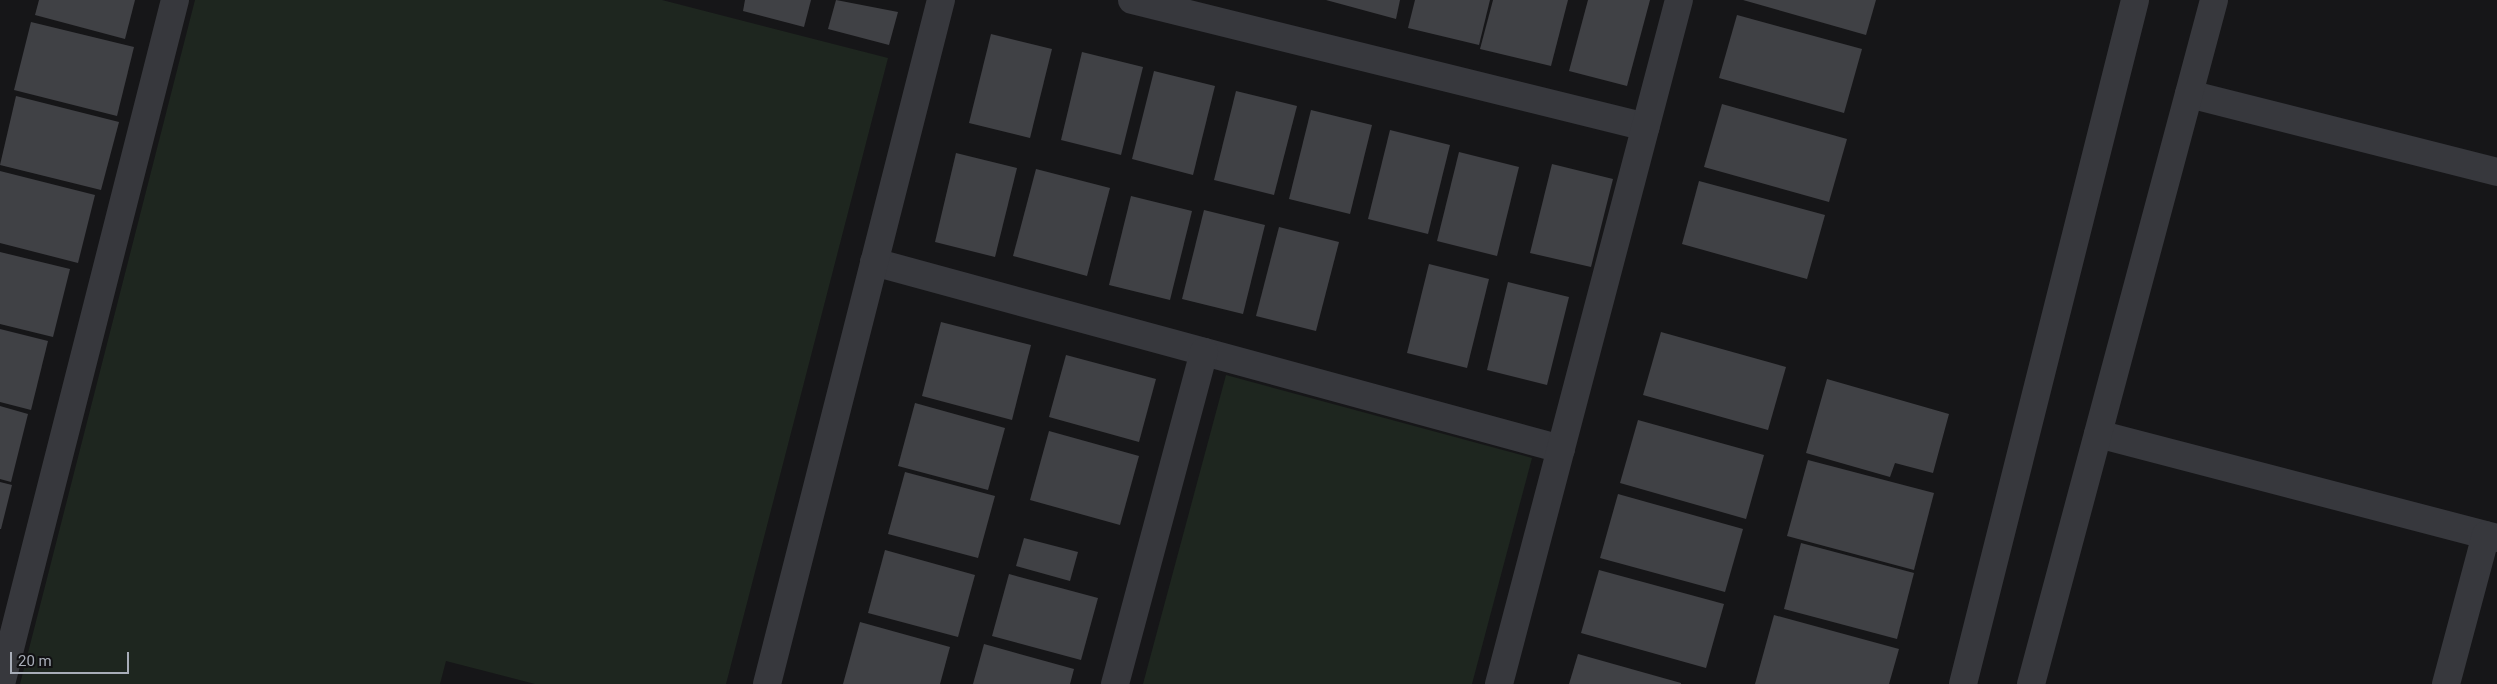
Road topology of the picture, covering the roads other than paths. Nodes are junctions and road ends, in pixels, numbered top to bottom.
1 (175, 0) edge
2 (940, 0) edge
3 (1132, 0) edge
4 (1679, 0) edge
5 (2135, 0) edge
6 (2214, 0) edge
7 (2189, 94) junction
8 (1646, 127) junction
9 (2497, 172) edge
10 (874, 262) junction
11 (1204, 352) junction
12 (2098, 434) junction
13 (1561, 449) junction
14 (2491, 536) edge
15 (1, 684) edge
16 (766, 684) edge
17 (1115, 684) edge
18 (1499, 684) edge
19 (1963, 684) edge
20 (2031, 684) edge
21 (2446, 684) edge

1 - 15 street
2 - 10 street
3 - 8 street
4 - 8 street
5 - 19 street
6 - 7 street
7 - 9 street
7 - 12 street
8 - 13 street
10 - 11 street
10 - 16 street
11 - 13 street
11 - 17 street
12 - 14 street
12 - 20 street
13 - 18 street
14 - 21 street

